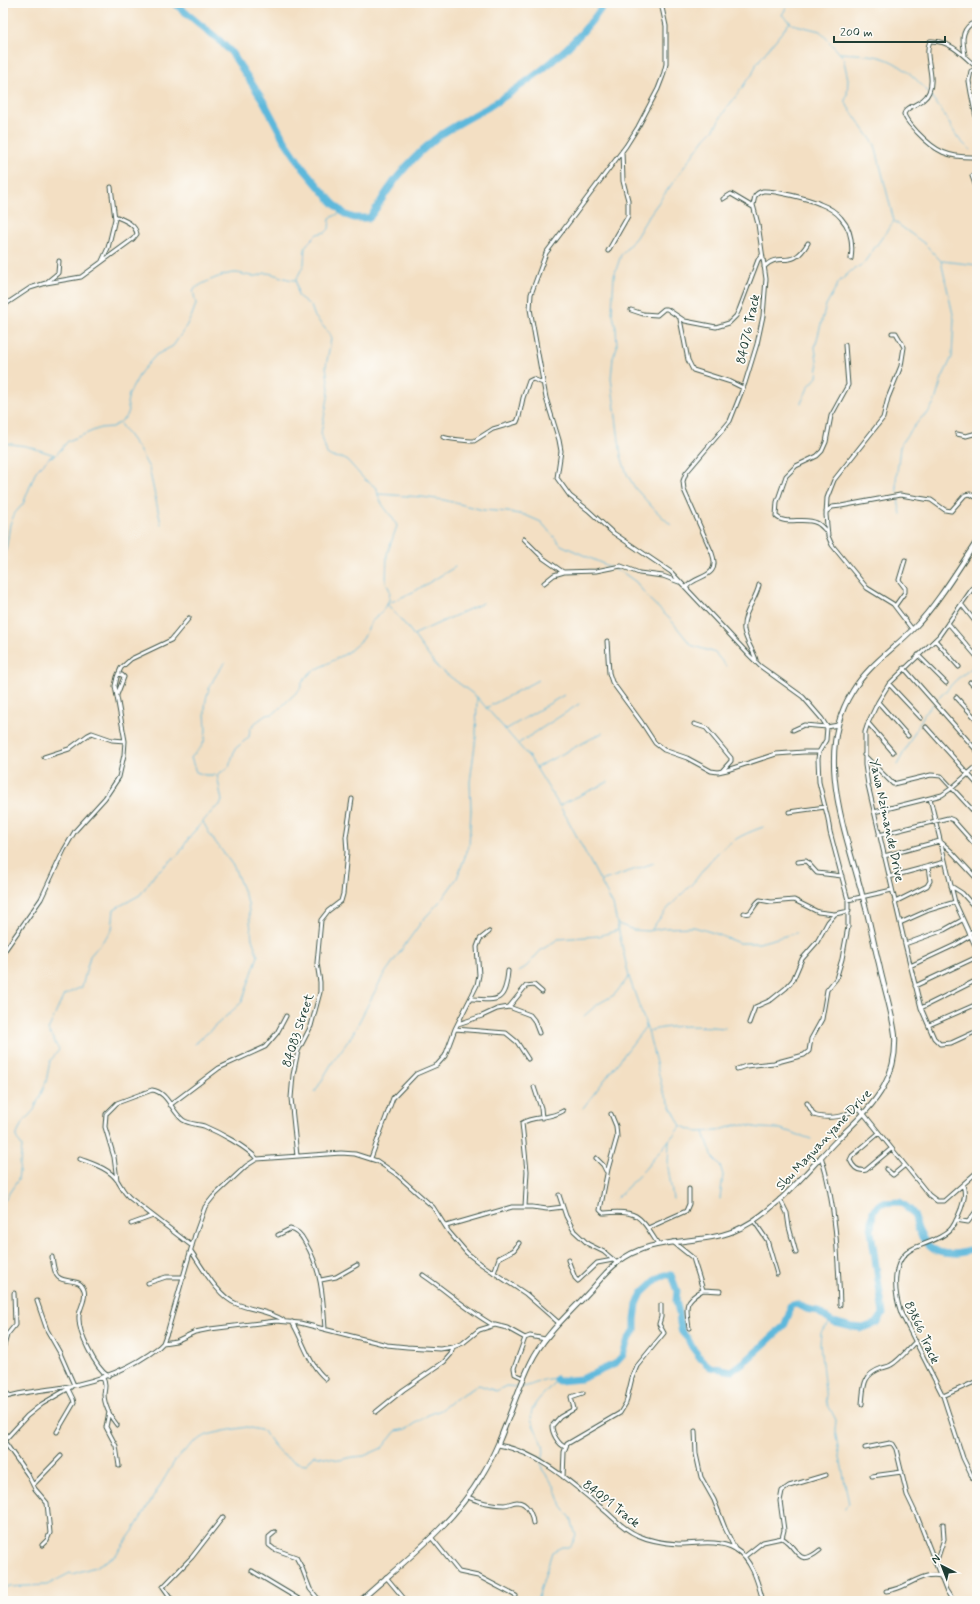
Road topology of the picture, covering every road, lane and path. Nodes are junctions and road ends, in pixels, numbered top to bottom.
1 (661, 3) edge
2 (977, 24) edge
3 (965, 55) junction
4 (977, 68) edge
5 (977, 122) edge
6 (622, 152) junction
7 (977, 157) edge
8 (972, 176) dead end
9 (111, 187) dead end
10 (977, 190) edge
11 (723, 199) dead end
12 (753, 207) junction
13 (115, 216) junction
14 (808, 243) dead end
15 (608, 251) dead end
16 (762, 255) junction
17 (851, 259) dead end
18 (59, 261) dead end
19 (102, 262) junction
20 (764, 267) junction
21 (46, 283) junction
22 (3, 306) edge
23 (631, 310) dead end
24 (680, 319) junction
25 (892, 333) dead end
26 (845, 345) dead end
27 (543, 383) junction
28 (743, 388) junction
29 (977, 433) edge
30 (957, 434) dead end
31 (444, 437) dead end
32 (977, 498) edge
33 (826, 512) junction
34 (828, 533) junction
35 (524, 539) dead end
36 (977, 541) edge
37 (905, 560) dead end
38 (563, 572) junction
39 (680, 582) junction
40 (977, 582) edge
41 (544, 583) dead end
42 (759, 585) dead end
43 (686, 588) junction
44 (973, 588) junction
45 (977, 592) edge
46 (962, 605) junction
47 (894, 606) junction
48 (189, 618) dead end
49 (948, 623) junction
50 (977, 624) edge
51 (912, 630) junction
52 (935, 640) junction
53 (607, 641) dead end
54 (918, 655) junction
55 (977, 657) edge
56 (756, 662) junction
57 (959, 667) dead end
58 (904, 668) junction
59 (118, 674) junction
60 (970, 682) dead end
61 (946, 683) dead end
62 (889, 684) junction
63 (977, 690) edge
64 (116, 696) junction
65 (956, 697) dead end
66 (878, 702) junction
67 (921, 718) dead end
68 (977, 720) edge
69 (868, 723) junction
70 (694, 724) dead end
71 (838, 725) junction
72 (926, 727) dead end
73 (826, 728) junction
74 (793, 730) dead end
75 (908, 736) dead end
76 (125, 741) junction
77 (819, 752) junction
78 (893, 752) dead end
79 (977, 752) edge
80 (864, 755) junction
81 (44, 757) dead end
82 (977, 766) edge
83 (722, 771) junction
84 (968, 774) junction
85 (977, 784) edge
86 (952, 788) junction
87 (930, 798) junction
88 (352, 799) dead end
89 (825, 807) junction
90 (789, 812) dead end
91 (874, 812) junction
92 (977, 815) edge
93 (936, 821) junction
94 (879, 835) junction
95 (940, 841) junction
96 (977, 847) edge
97 (884, 856) junction
98 (798, 862) dead end
99 (945, 862) junction
100 (928, 866) junction
101 (842, 876) junction
102 (889, 877) junction
103 (977, 879) edge
104 (951, 886) junction
105 (892, 890) junction
106 (863, 896) junction
107 (848, 900) junction
108 (895, 902) junction
109 (955, 902) junction
110 (977, 910) edge
111 (849, 911) junction
112 (744, 913) dead end
113 (835, 914) junction
114 (962, 920) junction
115 (900, 923) junction
116 (977, 929) edge
117 (489, 932) dead end
118 (970, 935) junction
119 (905, 944) junction
120 (977, 950) edge
121 (3, 953) edge
122 (977, 957) edge
123 (910, 966) junction
124 (508, 971) dead end
125 (977, 980) edge
126 (915, 986) junction
127 (542, 992) dead end
128 (471, 999) junction
129 (977, 1004) edge
130 (509, 1007) junction
131 (921, 1008) junction
132 (286, 1016) dead end
133 (749, 1023) dead end
134 (458, 1024) junction
135 (929, 1026) junction
136 (455, 1029) junction
137 (977, 1030) edge
138 (539, 1033) dead end
139 (528, 1058) dead end
140 (737, 1069) dead end
141 (534, 1087) dead end
142 (807, 1103) dead end
143 (170, 1105) junction
144 (563, 1111) dead end
145 (863, 1113) junction
146 (611, 1114) dead end
147 (542, 1118) junction
148 (879, 1133) junction
149 (891, 1149) junction
150 (297, 1156) junction
151 (821, 1156) junction
152 (371, 1158) junction
153 (596, 1158) dead end
154 (80, 1159) dead end
155 (257, 1159) junction
156 (905, 1165) junction
157 (886, 1169) dead end
158 (977, 1172) edge
159 (607, 1173) junction
160 (117, 1180) junction
161 (963, 1185) junction
162 (689, 1189) dead end
163 (559, 1195) dead end
164 (780, 1199) junction
165 (526, 1207) junction
166 (563, 1207) junction
167 (977, 1210) edge
168 (153, 1216) junction
169 (956, 1220) junction
170 (754, 1221) junction
171 (131, 1224) dead end
172 (446, 1226) junction
173 (648, 1228) junction
174 (278, 1235) dead end
175 (672, 1242) junction
176 (519, 1243) dead end
177 (658, 1244) junction
178 (192, 1246) junction
179 (191, 1251) junction
180 (796, 1253) dead end
181 (52, 1257) dead end
182 (568, 1260) dead end
183 (613, 1260) junction
184 (617, 1263) junction
185 (356, 1265) dead end
186 (494, 1273) junction
187 (423, 1274) dead end
188 (777, 1274) dead end
189 (184, 1278) junction
190 (321, 1280) junction
191 (148, 1283) dead end
192 (703, 1290) junction
193 (720, 1290) dead end
194 (14, 1293) dead end
195 (37, 1301) dead end
196 (661, 1305) dead end
197 (840, 1306) dead end
198 (284, 1321) junction
199 (292, 1322) junction
200 (560, 1323) junction
201 (495, 1325) junction
202 (689, 1328) dead end
203 (324, 1329) junction
204 (525, 1338) junction
205 (545, 1339) junction
206 (916, 1341) junction
207 (163, 1343) junction
208 (453, 1347) junction
209 (3, 1349) edge
210 (108, 1376) junction
211 (103, 1378) junction
212 (326, 1379) dead end
213 (523, 1379) junction
214 (977, 1382) edge
215 (73, 1385) junction
216 (68, 1389) junction
217 (3, 1390) edge
218 (583, 1393) dead end
219 (10, 1396) junction
220 (943, 1396) junction
221 (3, 1398) edge
222 (862, 1404) dead end
223 (109, 1412) junction
224 (376, 1412) dead end
225 (117, 1425) dead end
226 (695, 1431) dead end
227 (57, 1432) dead end
228 (3, 1442) edge
229 (498, 1445) junction
230 (565, 1447) junction
231 (865, 1448) dead end
232 (61, 1456) dead end
233 (119, 1466) dead end
234 (902, 1472) junction
235 (826, 1476) dead end
236 (872, 1476) dead end
237 (563, 1477) junction
238 (33, 1485) junction
239 (977, 1487) edge
240 (468, 1497) junction
241 (223, 1517) dead end
242 (533, 1523) dead end
243 (943, 1524) dead end
244 (275, 1532) dead end
245 (431, 1537) junction
246 (782, 1538) junction
247 (42, 1545) dead end
248 (735, 1549) junction
249 (820, 1550) dead end
250 (744, 1558) junction
251 (936, 1563) junction
252 (252, 1571) dead end
253 (941, 1576) junction
254 (386, 1577) junction
255 (886, 1591) dead end
256 (516, 1596) dead end
257 (173, 1601) edge
258 (302, 1601) edge
259 (320, 1601) edge
260 (360, 1601) edge
261 (406, 1601) edge
262 (763, 1601) edge
263 (953, 1601) edge

1 - 6 street
2 - 3 street
3 - 4 street
3 - 7 street
4 - 5 street
6 - 15 street
6 - 27 street
8 - 10 street
9 - 13 street
11 - 12 street
12 - 16 street, 84076 Track
12 - 17 street
13 - 19 street
13 - 19 street
14 - 20 street
16 - 20 street, 84076 Track
16 - 24 street
18 - 21 street
19 - 21 street
20 - 28 street, 84076 Track
21 - 22 street
23 - 24 street
24 - 28 street
25 - 33 street
26 - 34 street
27 - 31 street
27 - 39 street
28 - 43 street, 84076 Track
29 - 30 street
32 - 33 street
33 - 34 street
34 - 47 street
35 - 38 street
36 - 51 main road, Sbu Magwanyane Drive
37 - 47 street
38 - 39 street
38 - 41 street
39 - 43 street
40 - 44 street, Yawa Nzimande Drive
42 - 56 street
43 - 56 street
44 - 45 street
44 - 46 street, Yawa Nzimande Drive
46 - 49 street, Yawa Nzimande Drive
46 - 50 street
47 - 51 street
48 - 59 street
49 - 52 street, Yawa Nzimande Drive
49 - 55 street
51 - 71 main road, Sbu Magwanyane Drive
52 - 54 street, Yawa Nzimande Drive
52 - 57 street
53 - 83 street
54 - 58 street, Yawa Nzimande Drive
54 - 61 street
56 - 73 street
58 - 62 street, Yawa Nzimande Drive
58 - 79 street
59 - 64 street
59 - 64 street
60 - 63 street
62 - 66 street, Yawa Nzimande Drive
62 - 67 street
64 - 76 street
65 - 68 street
66 - 69 street, Yawa Nzimande Drive
66 - 75 street
69 - 78 street
69 - 80 street, Yawa Nzimande Drive
70 - 83 street
71 - 73 street
71 - 106 main road, Sbu Magwanyane Drive
72 - 84 street
73 - 74 street
73 - 77 street
76 - 81 street
76 - 121 street
77 - 83 street
77 - 89 street
80 - 86 street
80 - 91 street, Yawa Nzimande Drive
82 - 84 street
84 - 85 street
84 - 86 street
86 - 87 street
86 - 92 street
87 - 91 street
87 - 93 street
88 - 150 street, 84083 Street
89 - 90 street
89 - 101 street
91 - 94 street, Yawa Nzimande Drive
93 - 94 street
93 - 95 street
93 - 96 street
94 - 97 street, Yawa Nzimande Drive
95 - 97 street
95 - 99 street
95 - 103 street
97 - 102 street, Yawa Nzimande Drive
98 - 101 street
99 - 100 street
99 - 104 street
100 - 102 street
100 - 108 street
101 - 107 street
102 - 105 street, Yawa Nzimande Drive
104 - 109 street
104 - 110 street
105 - 106 street
105 - 108 street, Yawa Nzimande Drive
106 - 107 street
106 - 145 main road, Sbu Magwanyane Drive
107 - 111 street
108 - 115 street, Yawa Nzimande Drive
109 - 114 street
109 - 115 street
111 - 113 street
111 - 140 street
112 - 113 street
113 - 133 street
114 - 118 street
114 - 119 street
115 - 119 street, Yawa Nzimande Drive
116 - 118 street
117 - 128 street
118 - 120 street
118 - 123 street
119 - 123 street, Yawa Nzimande Drive
122 - 126 street
123 - 126 street, Yawa Nzimande Drive
124 - 128 street
125 - 131 street
126 - 131 street, Yawa Nzimande Drive
127 - 130 street
128 - 134 street
129 - 135 street
130 - 134 street
130 - 138 street
131 - 135 street, Yawa Nzimande Drive
132 - 143 street
134 - 136 street
135 - 137 street, Yawa Nzimande Drive
136 - 139 street
136 - 152 street
141 - 147 street
142 - 145 street
143 - 155 street
143 - 160 street
144 - 147 street
145 - 148 street
145 - 151 main road, Sbu Magwanyane Drive
146 - 159 street
147 - 165 street
148 - 149 street
148 - 149 street
149 - 156 street
150 - 152 street
150 - 155 street
151 - 164 main road, Sbu Magwanyane Drive
151 - 197 street
152 - 172 street
153 - 159 street
154 - 160 street
155 - 178 street
156 - 157 street
156 - 161 street
158 - 161 street
159 - 173 street
160 - 168 street
161 - 169 street, 83866 Track
162 - 173 street
163 - 166 street
164 - 170 main road, Sbu Magwanyane Drive
164 - 180 street
165 - 166 street
165 - 172 street
166 - 183 street
167 - 169 street
168 - 171 street
168 - 178 street
169 - 206 street, 83866 Track
170 - 175 main road, Sbu Magwanyane Drive
170 - 188 street
172 - 186 street
173 - 177 street
174 - 190 street
175 - 177 main road, Sbu Magwanyane Drive
175 - 192 street
176 - 186 street
177 - 184 main road, Sbu Magwanyane Drive
178 - 179 street
179 - 189 street
179 - 198 street
181 - 210 street
182 - 183 street
183 - 184 street
184 - 200 main road, Sbu Magwanyane Drive
185 - 190 street
186 - 200 street
187 - 201 street
189 - 191 street
189 - 207 street
190 - 203 street
192 - 193 street
192 - 202 street
194 - 209 street
195 - 215 street
196 - 230 street
198 - 199 street
198 - 207 street
199 - 203 street
199 - 212 street
200 - 205 main road, Sbu Magwanyane Drive
201 - 204 street
201 - 208 street
203 - 208 street
204 - 205 street
204 - 213 street
205 - 213 main road, Sbu Magwanyane Drive
206 - 220 street, 83866 Track
206 - 222 street
207 - 210 street
208 - 224 street
210 - 211 street
211 - 215 street
211 - 223 street
213 - 229 main road, Sbu Magwanyane Drive
214 - 220 street
215 - 216 street
215 - 219 street
216 - 227 street
216 - 228 street
217 - 219 street
218 - 230 street
219 - 221 street
220 - 239 street, 83866 Track
223 - 225 street
223 - 233 street
226 - 248 street
228 - 238 street
229 - 237 street, 84091 Track
229 - 240 main road, Sbu Magwanyane Drive
230 - 237 street
231 - 234 street
232 - 238 street
234 - 236 street
234 - 251 street
235 - 246 street
237 - 248 street, 84091 Track
238 - 247 street
240 - 242 street
240 - 245 main road, Sbu Magwanyane Drive
241 - 257 street
243 - 251 street
244 - 259 street
245 - 254 main road, Sbu Magwanyane Drive
245 - 256 street
246 - 249 street
246 - 250 street
248 - 250 street, 84091 Track
250 - 262 street, 84091 Track
251 - 253 street
252 - 258 street
253 - 255 street
253 - 263 street
254 - 260 main road, Sbu Magwanyane Drive
254 - 261 street

